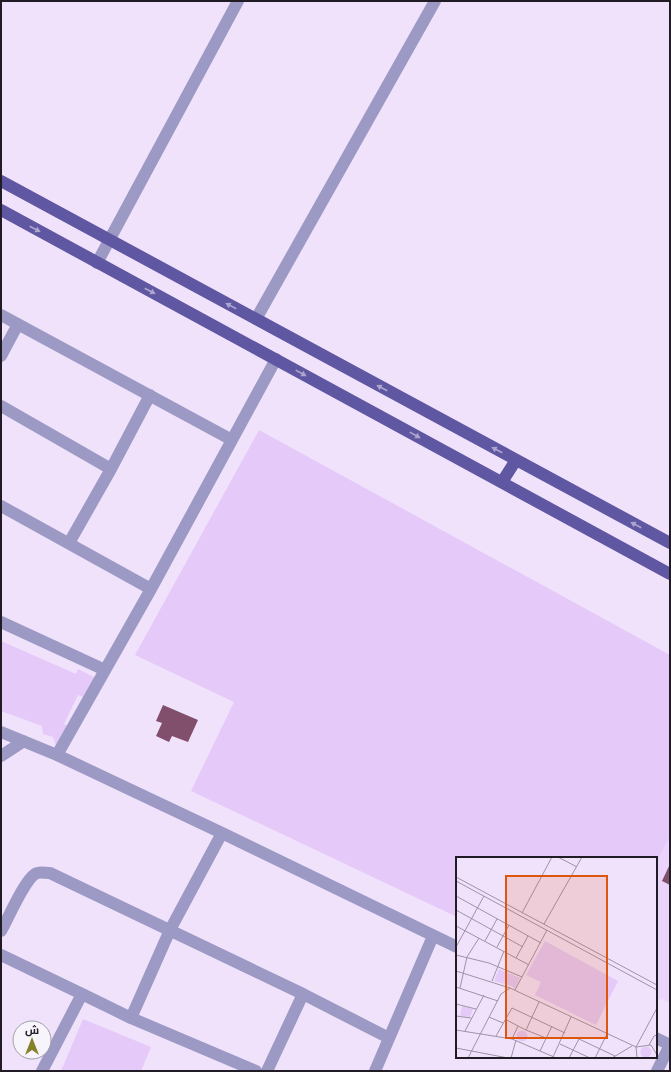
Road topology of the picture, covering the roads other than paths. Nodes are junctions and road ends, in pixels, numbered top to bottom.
1 (238, 1) edge
2 (435, 1) edge
3 (1, 181) edge
4 (1, 210) edge
5 (110, 240) junction
6 (97, 263) junction
7 (1, 315) edge
8 (256, 319) junction
9 (18, 324) junction
10 (1, 356) edge
11 (276, 359) junction
12 (150, 396) junction
13 (1, 406) edge
14 (232, 440) junction
15 (516, 460) junction
16 (111, 468) junction
17 (502, 482) junction
18 (1, 506) edge
19 (69, 543) junction
20 (670, 543) edge
21 (670, 574) edge
22 (151, 589) junction
23 (1, 622) edge
24 (105, 670) junction
25 (1, 732) edge
26 (24, 741) junction
27 (57, 755) junction
28 (1, 756) edge
29 (222, 833) junction
30 (170, 930) junction
31 (1, 931) edge
32 (433, 936) junction
33 (456, 947) edge
34 (1, 955) edge
35 (82, 994) junction
36 (303, 994) junction
37 (131, 1018) junction
38 (389, 1038) junction
39 (657, 1038) edge
40 (670, 1045) edge
41 (42, 1071) edge
42 (256, 1071) edge
43 (266, 1071) edge
44 (375, 1071) edge
45 (657, 1071) edge

1 - 5 street
2 - 8 street
3 - 5 main road
4 -> 6 main road
5 - 6 street
8 -> 5 main road
6 -> 11 main road
7 - 9 street
15 -> 8 main road
9 - 10 street
9 - 12 street
11 - 14 street
11 -> 17 main road
12 - 14 street
12 - 16 street
13 - 16 street
14 - 22 street
15 - 17 main road
20 -> 15 main road
16 - 19 street
17 - 21 main road
18 - 19 street
19 - 22 street
22 - 24 street
23 - 24 street
24 - 27 street
25 - 26 street
26 - 27 street
26 - 28 street
27 - 29 street
29 - 30 street
29 - 32 street
30 - 31 street
30 - 36 street
30 - 37 street
32 - 33 street
32 - 38 street
34 - 35 street
35 - 37 street
35 - 41 street
36 - 38 street
36 - 43 street
37 - 42 street
38 - 44 street
39 - 40 street
40 - 45 street

